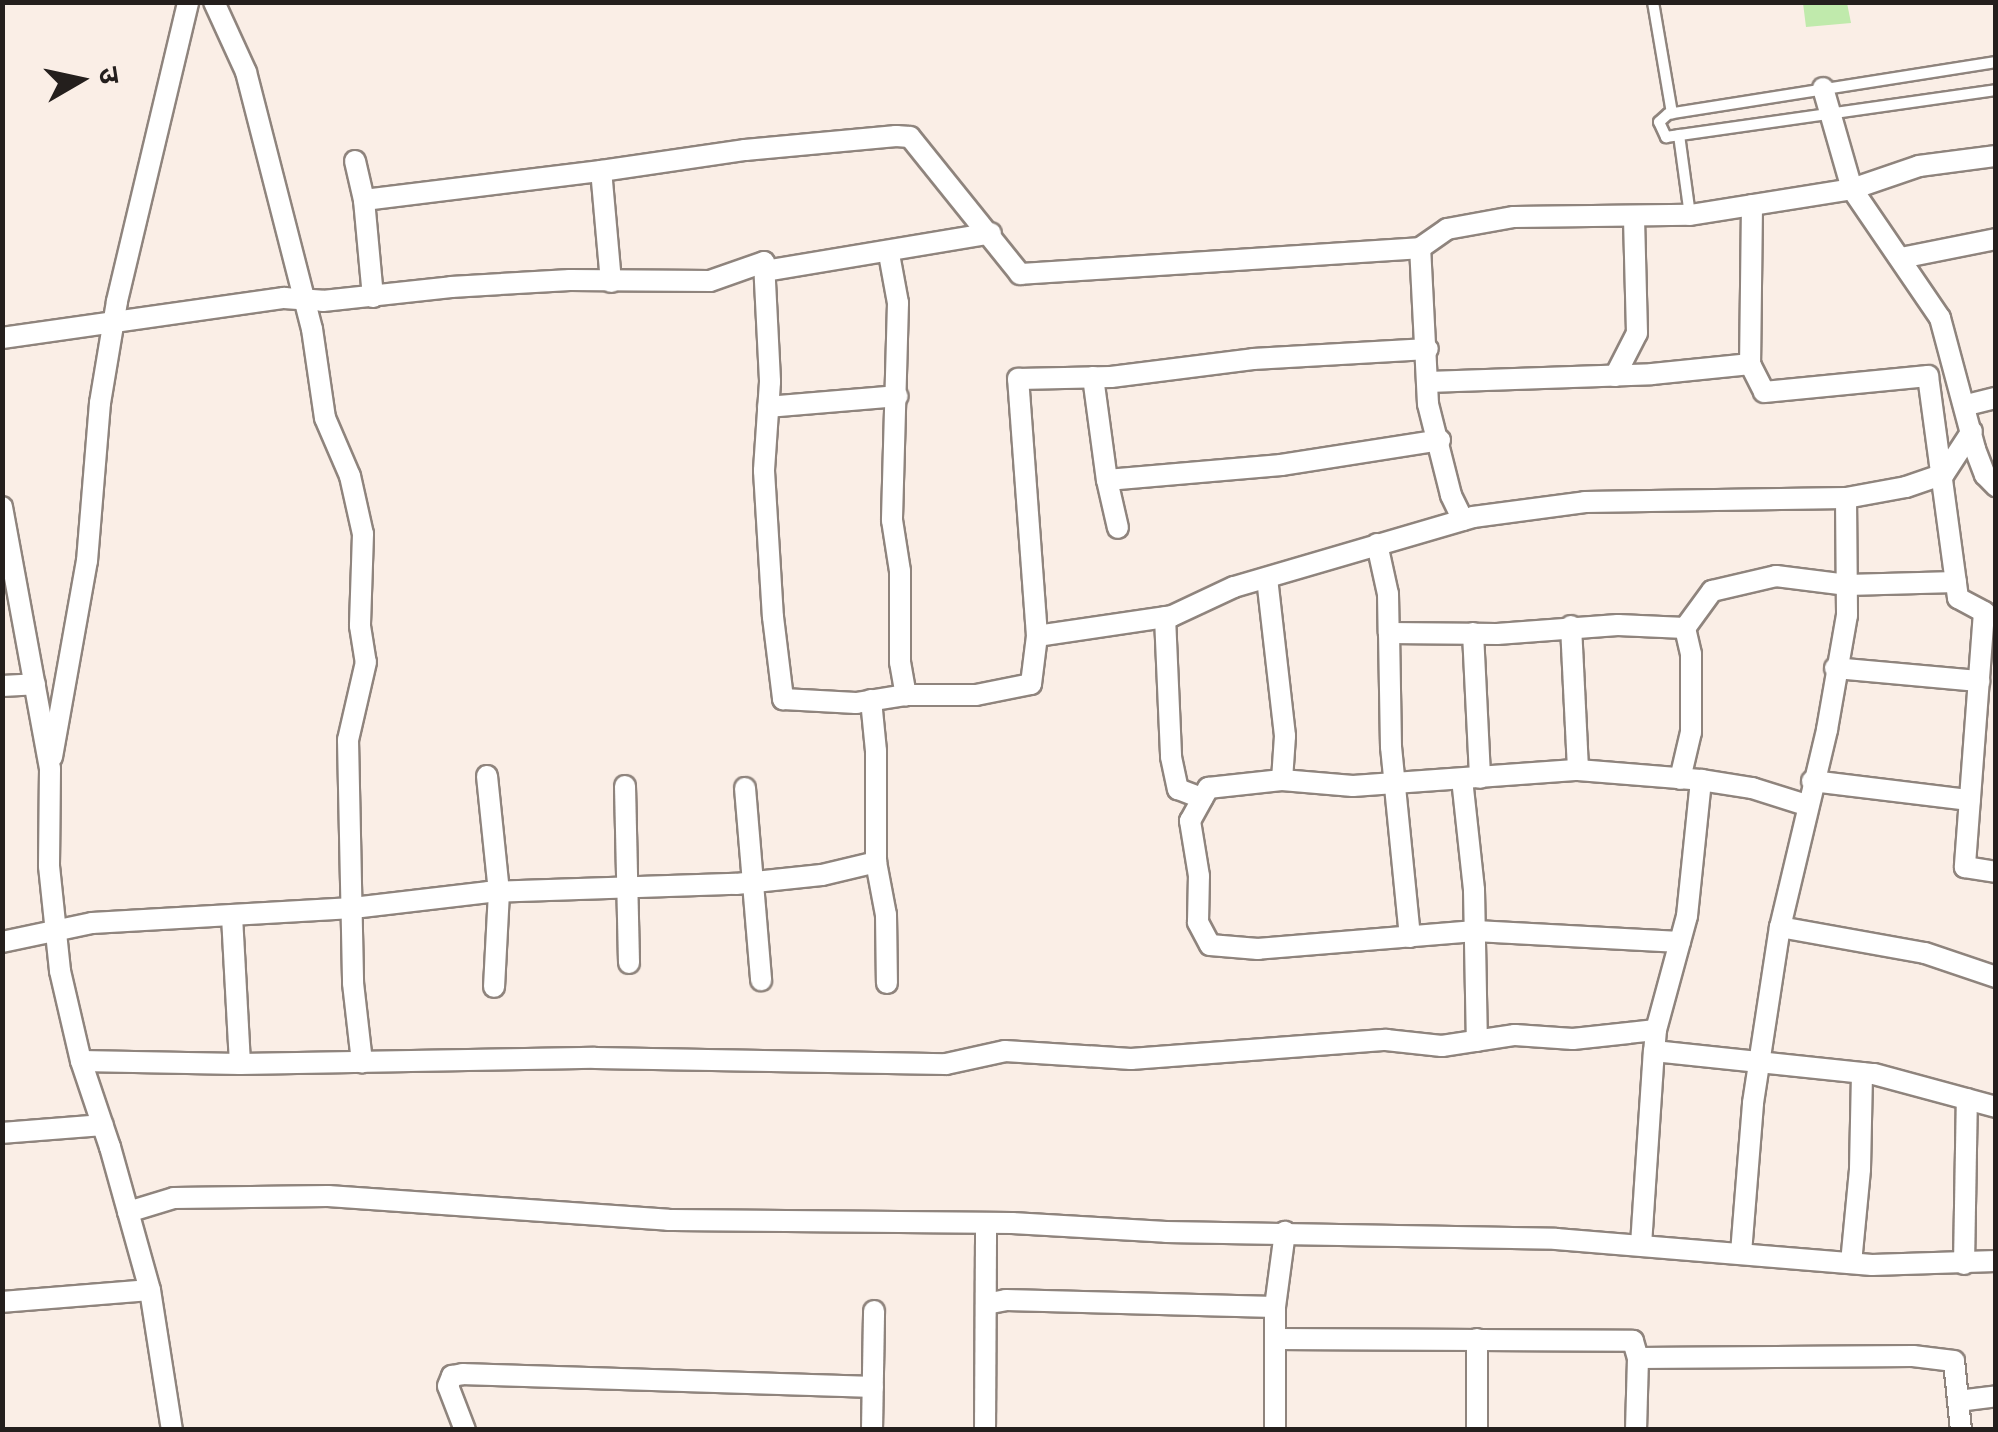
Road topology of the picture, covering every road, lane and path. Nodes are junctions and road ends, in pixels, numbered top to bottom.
1 (188, 2) edge
2 (214, 2) edge
3 (1653, 2) edge
4 (1996, 62) edge
5 (1824, 88) junction
6 (1996, 90) edge
7 (1672, 113) junction
8 (1829, 114) junction
9 (1679, 135) junction
10 (1996, 156) edge
11 (355, 161) dead end
12 (601, 172) junction
13 (1852, 189) junction
14 (364, 200) junction
15 (1752, 205) junction
16 (1690, 215) junction
17 (1634, 217) junction
18 (990, 233) junction
19 (1996, 239) edge
20 (1420, 248) junction
21 (888, 254) junction
22 (1901, 258) junction
23 (765, 271) junction
24 (612, 282) junction
25 (373, 297) junction
26 (302, 299) junction
27 (114, 320) junction
28 (2, 338) edge
29 (1428, 349) junction
30 (1952, 355) junction
31 (1750, 364) junction
32 (1614, 376) junction
33 (1928, 376) junction
34 (1093, 377) junction
35 (1428, 382) junction
36 (898, 396) junction
37 (1996, 398) edge
38 (1967, 404) junction
39 (768, 407) junction
40 (1972, 431) junction
41 (1440, 440) junction
42 (1944, 474) junction
43 (1107, 480) junction
44 (1996, 486) edge
45 (1846, 498) junction
46 (2, 506) edge
47 (1463, 520) junction
48 (1118, 528) dead end
49 (1377, 544) junction
50 (1267, 578) junction
51 (1956, 582) junction
52 (1846, 585) junction
53 (1165, 617) junction
54 (1571, 626) junction
55 (1685, 628) junction
56 (1389, 633) junction
57 (1473, 633) junction
58 (1036, 636) junction
59 (1835, 668) junction
60 (1979, 681) junction
61 (35, 684) junction
62 (2, 686) edge
63 (906, 694) junction
64 (870, 700) junction
65 (50, 770) junction
66 (1578, 770) junction
67 (487, 776) dead end
68 (1471, 778) junction
69 (1282, 780) junction
70 (1691, 780) junction
71 (1812, 781) junction
72 (1396, 782) junction
73 (624, 786) dead end
74 (744, 788) dead end
75 (1202, 798) junction
76 (1970, 800) junction
77 (1806, 806) junction
78 (876, 862) junction
79 (1996, 872) edge
80 (756, 882) junction
81 (627, 889) junction
82 (500, 892) junction
83 (352, 908) junction
84 (232, 916) junction
85 (1780, 927) junction
86 (59, 928) junction
87 (1475, 931) junction
88 (1410, 936) junction
89 (2, 942) edge
90 (1680, 942) junction
91 (629, 963) dead end
92 (1996, 977) edge
93 (762, 980) dead end
94 (887, 983) dead end
95 (494, 987) dead end
96 (1655, 1040) junction
97 (1478, 1041) junction
98 (1759, 1060) junction
99 (81, 1061) junction
100 (362, 1062) junction
101 (240, 1064) junction
102 (1862, 1073) junction
103 (1967, 1098) junction
104 (1996, 1107) edge
105 (102, 1124) junction
106 (2, 1134) edge
107 (128, 1212) junction
108 (986, 1223) junction
109 (1285, 1232) junction
110 (1641, 1244) junction
111 (1741, 1254) junction
112 (1996, 1262) edge
113 (1851, 1263) junction
114 (1964, 1264) junction
115 (150, 1290) junction
116 (2, 1302) edge
117 (986, 1304) junction
118 (1275, 1306) junction
119 (874, 1311) dead end
120 (1275, 1339) junction
121 (1477, 1339) junction
122 (1638, 1358) junction
123 (873, 1386) junction
124 (1996, 1396) edge
125 (1958, 1402) junction
126 (985, 1429) edge
127 (172, 1430) edge
128 (464, 1430) edge
129 (872, 1430) edge
130 (993, 1430) edge
131 (1276, 1430) edge
132 (1477, 1430) edge
133 (1636, 1430) edge
134 (1961, 1430) edge

1 - 27 street
2 - 26 street
3 - 7 lane
4 - 5 lane
5 - 7 lane
5 - 8 street
6 - 8 lane
7 - 9 lane
8 - 9 lane
8 - 13 street
9 - 16 lane
10 - 13 street
11 - 14 street
12 - 14 street
12 - 18 street
12 - 24 street
13 - 15 street
13 - 22 street
14 - 25 street
15 - 16 street
15 - 31 street
16 - 17 street
17 - 20 street
17 - 32 street
18 - 20 street
18 - 21 street
19 - 22 street
20 - 29 street
21 - 23 street
21 - 36 street
22 - 30 street
23 - 24 street
23 - 39 street
24 - 25 street
25 - 26 street
26 - 27 street
26 - 83 street
27 - 28 street
27 - 65 street
29 - 34 street
29 - 35 street
30 - 33 street
30 - 38 street
31 - 32 street
31 - 33 street
32 - 35 street
33 - 42 street
34 - 43 street
34 - 58 street
35 - 41 street
36 - 39 street
36 - 63 street
37 - 38 street
38 - 40 street
39 - 64 street
40 - 42 street
40 - 44 street
41 - 43 street
41 - 47 street
42 - 45 street
42 - 51 street
43 - 48 street
45 - 47 street
45 - 52 street
46 - 61 street
47 - 49 street
49 - 50 street
49 - 56 street
50 - 53 street
50 - 69 street
51 - 52 street
51 - 60 street
52 - 55 street
52 - 59 street
53 - 58 street
53 - 75 street
54 - 55 street
54 - 57 street
54 - 66 street
55 - 70 street
56 - 57 street
56 - 72 street
57 - 68 street
58 - 63 street
59 - 60 street
59 - 71 street
60 - 76 street
61 - 62 street
61 - 65 street
63 - 64 street
64 - 78 street
65 - 86 street
66 - 68 street
66 - 70 street
67 - 82 street
68 - 72 street
68 - 87 street
69 - 72 street
69 - 75 street
70 - 77 street
70 - 90 street
71 - 76 street
71 - 77 street
72 - 88 street
73 - 81 street
74 - 80 street
75 - 88 street
76 - 79 street
77 - 85 street
78 - 80 street
78 - 94 street
80 - 81 street
80 - 93 street
81 - 82 street
81 - 91 street
82 - 83 street
82 - 95 street
83 - 84 street
83 - 100 street
84 - 86 street
84 - 101 street
85 - 92 street
85 - 98 street
86 - 89 street
86 - 99 street
87 - 88 street
87 - 90 street
87 - 97 street
90 - 96 street
96 - 97 street
96 - 98 street
96 - 110 street
97 - 100 street
98 - 102 street
98 - 111 street
99 - 101 street
99 - 105 street
100 - 101 street
102 - 103 street
102 - 113 street
103 - 104 street
103 - 114 street
105 - 106 street
105 - 107 street
107 - 108 street
107 - 115 street
108 - 109 street
108 - 117 street
109 - 110 street
109 - 118 street
110 - 111 street
111 - 113 street
112 - 114 street
113 - 114 street
115 - 116 street
115 - 127 street
117 - 118 street
117 - 126 street
118 - 120 street
119 - 123 street
120 - 121 street
120 - 131 street
121 - 122 street
121 - 132 street
122 - 125 street
122 - 133 street
123 - 128 street
123 - 129 street
124 - 125 street
125 - 134 street
126 - 130 street

